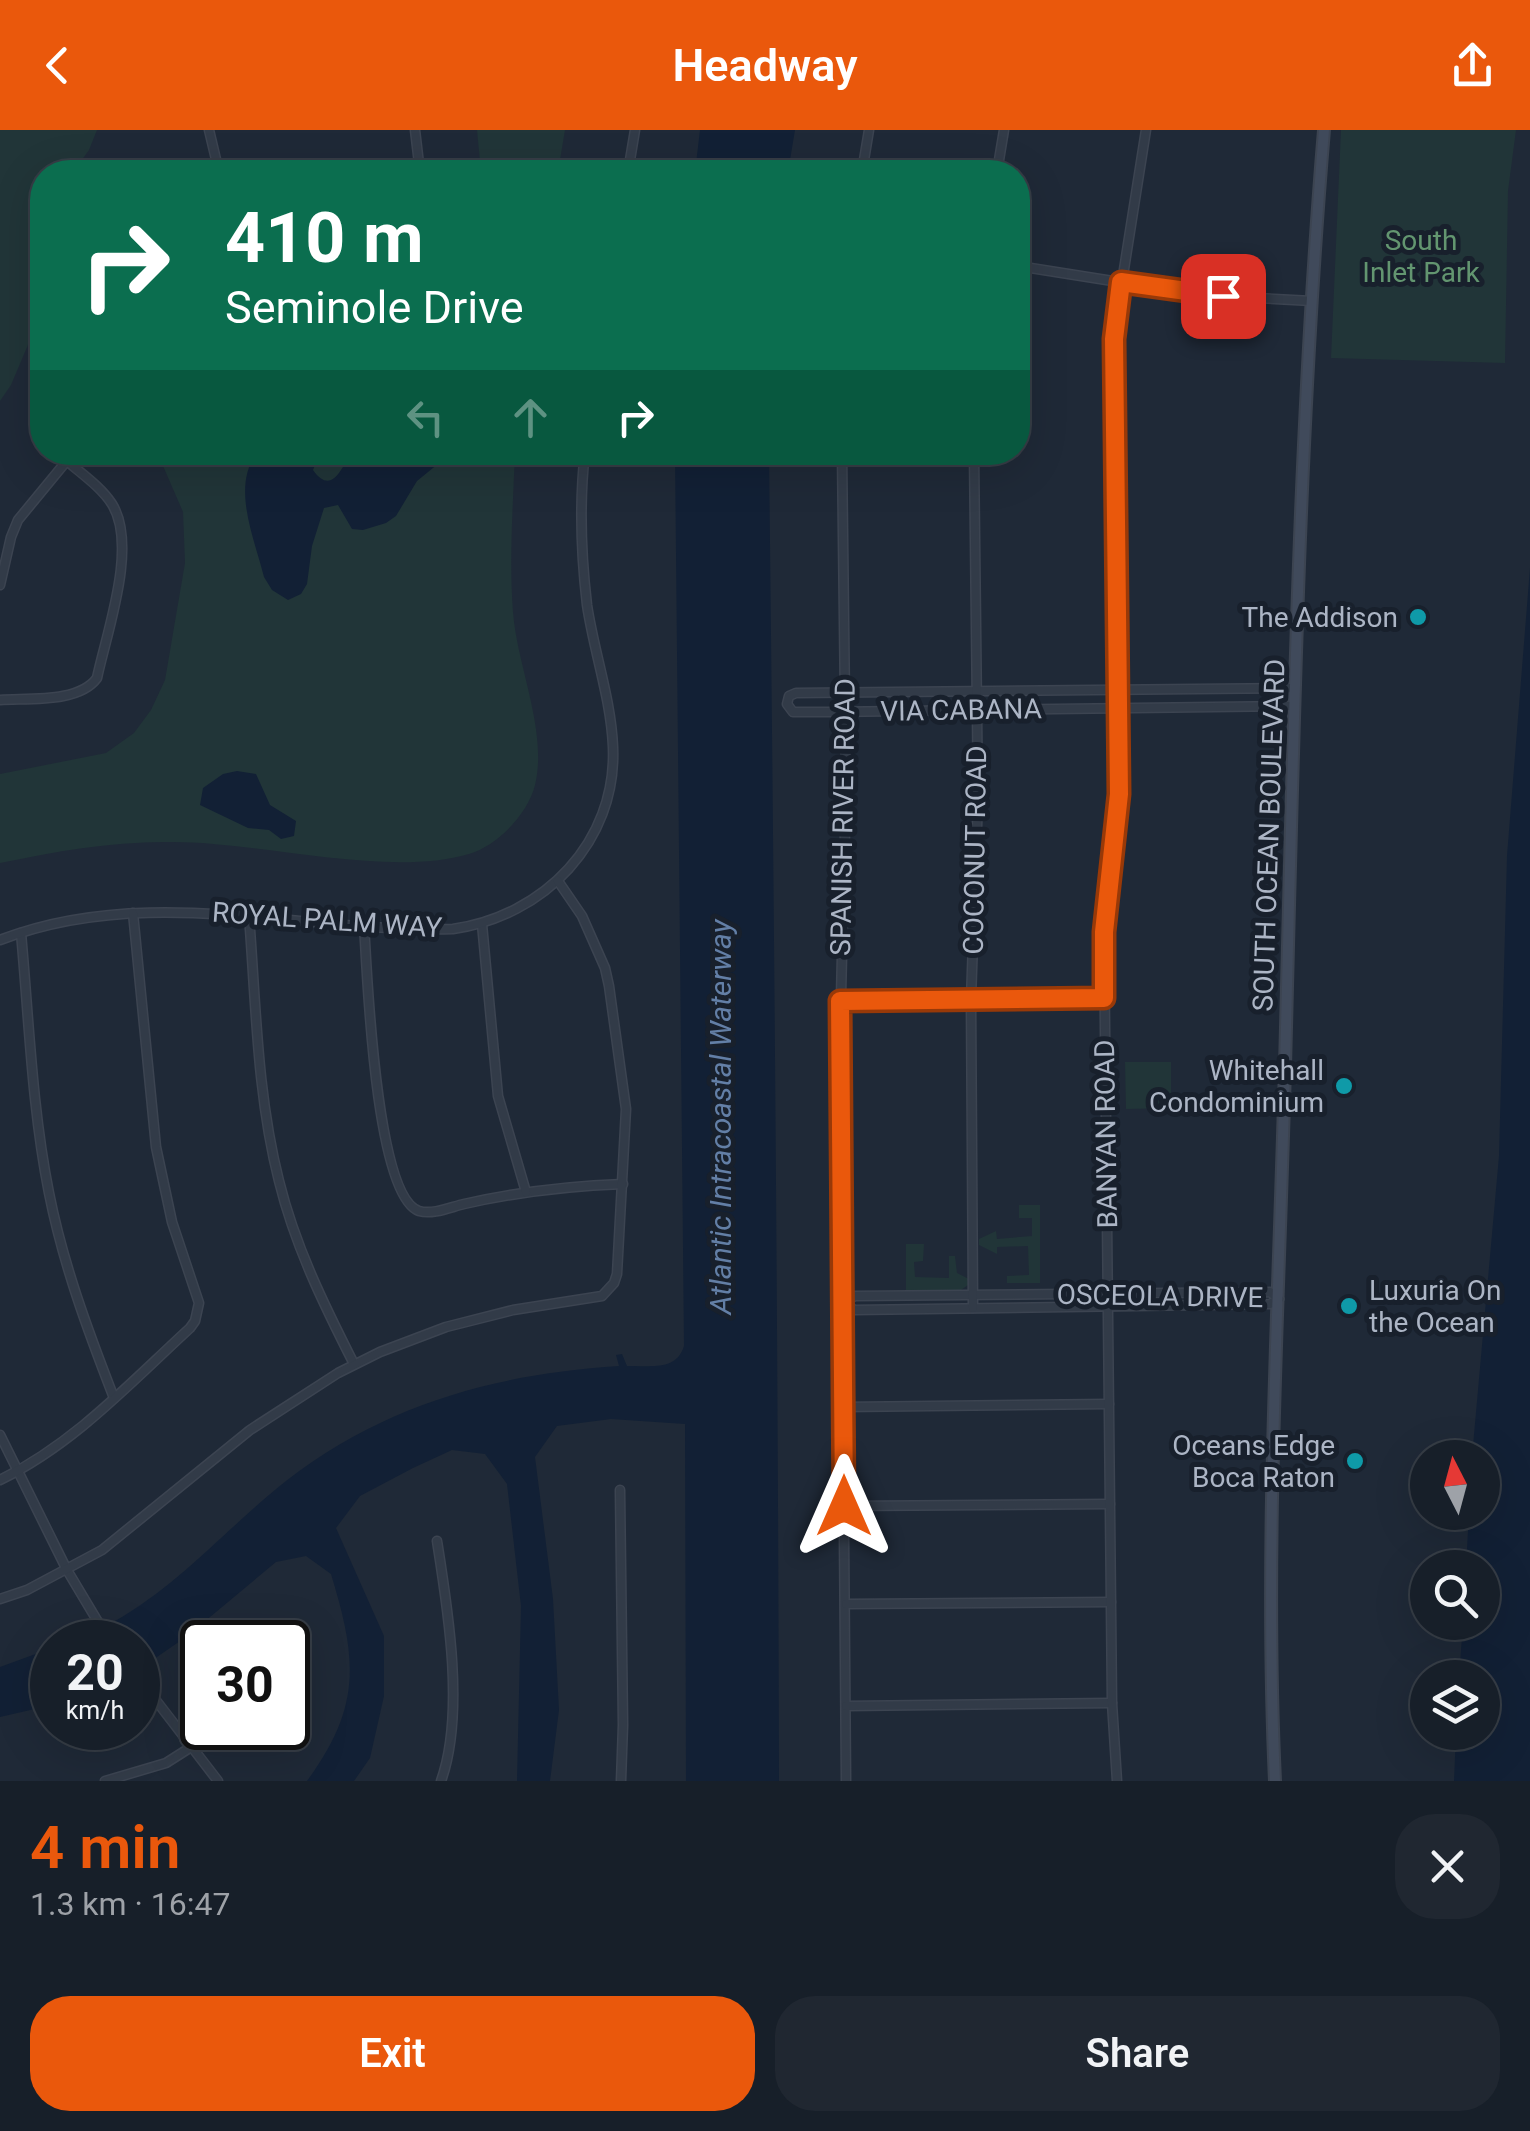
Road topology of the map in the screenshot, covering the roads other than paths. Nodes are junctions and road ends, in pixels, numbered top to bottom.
1 (209, 130) edge
2 (415, 130) edge
3 (635, 130) edge
4 (869, 130) edge
5 (1004, 130) edge
6 (1146, 130) edge
7 (1324, 130) edge
8 (216, 160) edge
9 (419, 160) edge
10 (630, 160) edge
11 (864, 160) edge
12 (999, 160) edge
13 (1030, 268) edge
14 (1121, 282) junction
15 (1312, 301) junction
16 (64, 465) edge
17 (71, 465) edge
18 (583, 465) edge
19 (842, 465) edge
20 (974, 465) edge
21 (0, 584) edge
22 (1296, 688) junction
23 (1118, 689) junction
24 (977, 691) junction
25 (846, 692) junction
26 (0, 700) edge
27 (1295, 706) junction
28 (1118, 708) junction
29 (978, 710) junction
30 (846, 712) junction
31 (558, 881) junction
32 (134, 913) junction
33 (249, 916) junction
34 (364, 924) junction
35 (482, 924) junction
36 (22, 933) junction
37 (0, 940) edge
38 (1104, 998) junction
39 (971, 999) junction
40 (840, 1001) junction
41 (623, 1184) junction
42 (526, 1192) junction
43 (1107, 1293) junction
44 (974, 1295) junction
45 (1279, 1299) junction
46 (844, 1302) junction
47 (1108, 1306) junction
48 (973, 1308) junction
49 (354, 1364) junction
50 (114, 1398) junction
51 (1109, 1404) junction
52 (844, 1407) junction
53 (0, 1435) edge
54 (16, 1472) junction
55 (0, 1480) edge
56 (620, 1490) dead end
57 (1110, 1504) junction
58 (844, 1506) junction
59 (436, 1540) dead end
60 (67, 1570) junction
61 (0, 1599) edge
62 (1111, 1602) junction
63 (846, 1604) junction
64 (96, 1620) edge
65 (1112, 1703) junction
66 (160, 1705) edge
67 (846, 1706) junction
68 (180, 1730) edge
69 (190, 1750) edge
70 (195, 1750) edge
71 (105, 1781) edge
72 (218, 1781) edge
73 (441, 1781) edge
74 (621, 1781) edge
75 (846, 1781) edge
76 (1117, 1781) edge
77 (1275, 1781) edge

1 - 8 street
2 - 9 street
3 - 10 street
4 - 11 street
5 - 12 street
6 - 14 street, BANYAN ROAD
7 - 15 main road, SOUTH OCEAN BOULEVARD
13 - 14 street
14 - 15 street
14 - 23 street, BANYAN ROAD
15 - 22 main road, SOUTH OCEAN BOULEVARD
16 - 21 street
17 - 26 street
18 - 31 street, ROYAL PALM WAY
19 - 25 street, SPANISH RIVER ROAD
20 - 24 street, COCONUT ROAD
22 - 23 street, VIA CABANA
22 - 27 main road, SOUTH OCEAN BOULEVARD
23 - 24 street, VIA CABANA
23 - 28 street, BANYAN ROAD
24 - 25 street, VIA CABANA
24 - 29 street, COCONUT ROAD
25 - 30 street, SPANISH RIVER ROAD
25 - 30 street, VIA CABANA
27 - 28 street, VIA CABANA
27 - 45 main road, SOUTH OCEAN BOULEVARD
28 - 29 street, VIA CABANA
28 - 38 street, BANYAN ROAD
29 - 30 street, VIA CABANA
29 - 39 street, COCONUT ROAD
30 - 40 street, SPANISH RIVER ROAD
31 - 35 street, ROYAL PALM WAY
31 - 41 street
32 - 33 street, ROYAL PALM WAY
32 - 36 street, ROYAL PALM WAY
32 - 50 street
33 - 34 street, ROYAL PALM WAY
33 - 49 street
34 - 35 street, ROYAL PALM WAY
34 - 42 street
35 - 42 street
36 - 37 street, ROYAL PALM WAY
36 - 50 street
38 - 39 street
38 - 43 street, BANYAN ROAD
39 - 40 street
39 - 44 street, COCONUT ROAD
40 - 46 street, SPANISH RIVER ROAD
41 - 42 street
41 - 49 street
43 - 44 street, OSCEOLA DRIVE
43 - 45 street, OSCEOLA DRIVE
43 - 47 street, BANYAN ROAD
44 - 46 street, OSCEOLA DRIVE
44 - 48 street, COCONUT ROAD
45 - 47 street, OSCEOLA DRIVE
45 - 77 main road, SOUTH OCEAN BOULEVARD
46 - 48 street, OSCEOLA DRIVE
46 - 52 street, SPANISH RIVER ROAD
47 - 48 street, OSCEOLA DRIVE
47 - 51 street, BANYAN ROAD
49 - 60 street
50 - 54 street
51 - 52 street
51 - 57 street, BANYAN ROAD
52 - 58 street, SPANISH RIVER ROAD
53 - 54 street
54 - 55 street
54 - 60 street
56 - 74 street
57 - 58 street
57 - 62 street, BANYAN ROAD
58 - 63 street, SPANISH RIVER ROAD
59 - 73 street
60 - 61 street
60 - 64 street
62 - 63 street
62 - 65 street, BANYAN ROAD
63 - 67 street, SPANISH RIVER ROAD
65 - 67 street
65 - 76 street, BANYAN ROAD
66 - 68 street
67 - 75 street, SPANISH RIVER ROAD
69 - 71 street
70 - 72 street

